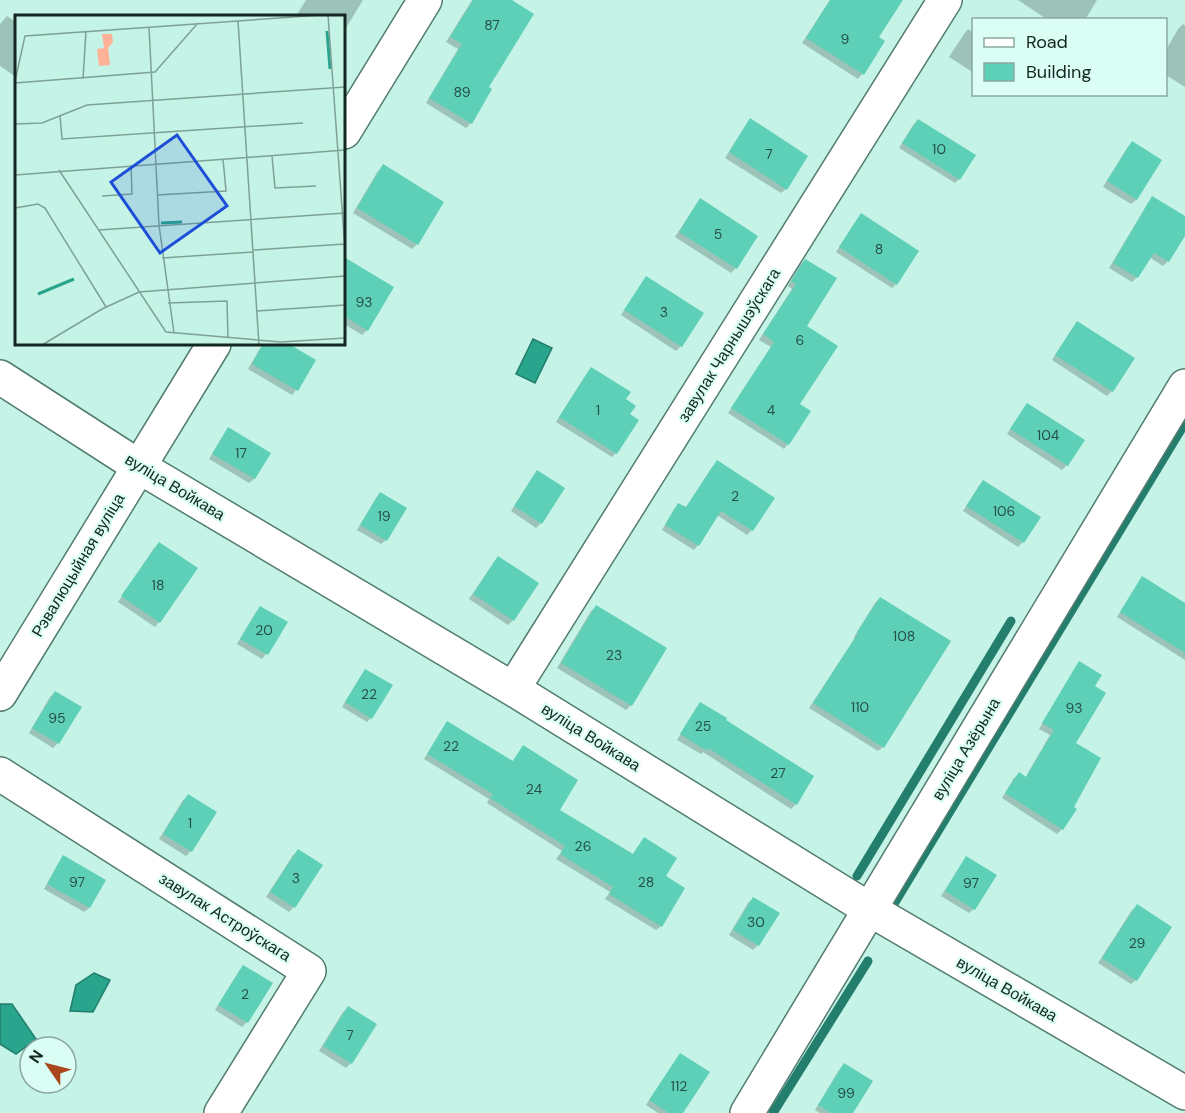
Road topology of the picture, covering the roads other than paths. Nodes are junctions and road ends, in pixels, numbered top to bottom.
1 (425, 0) edge
2 (945, 0) edge
3 (345, 130) edge
4 (213, 345) edge
5 (0, 377) edge
6 (1185, 386) edge
7 (138, 466) junction
8 (513, 689) junction
9 (0, 694) edge
10 (0, 774) edge
11 (869, 909) junction
12 (1185, 1093) edge
13 (221, 1113) edge
14 (747, 1113) edge

1 - 3 street
2 - 8 street, завулак Чарнышэўскага
4 - 7 street, Рэвалюцыйная вуліца
5 - 7 street, вуліца Войкава
6 - 11 street, вуліца Азёрына
7 - 8 street, вуліца Войкава
7 - 9 street, Рэвалюцыйная вуліца
8 - 11 street, вуліца Войкава
10 - 13 street, завулак Астроўскага
11 - 12 street, вуліца Войкава
11 - 14 street, вуліца Азёрына

